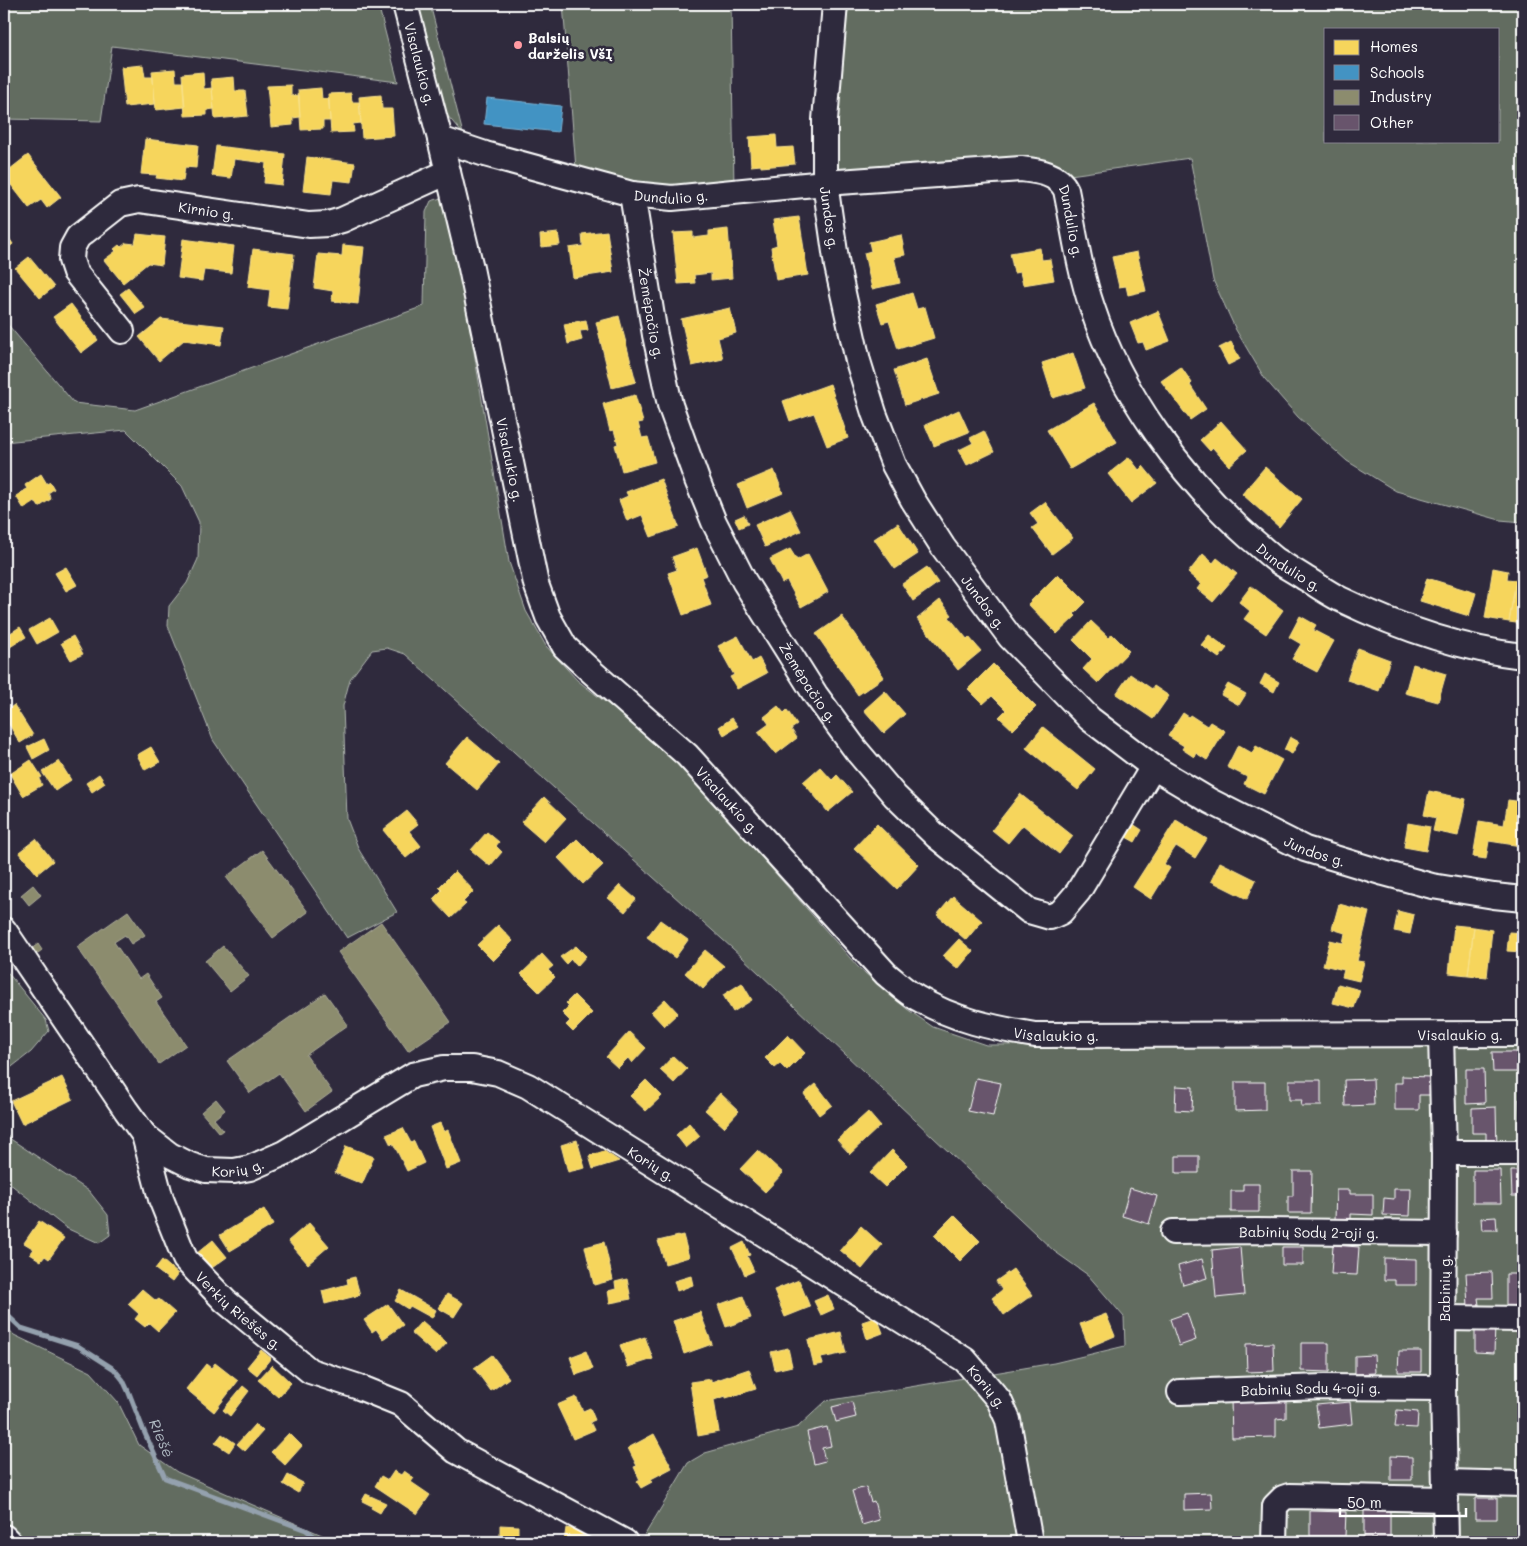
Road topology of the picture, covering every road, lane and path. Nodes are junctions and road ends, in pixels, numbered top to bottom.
1 (405, 4) edge
2 (836, 4) edge
3 (440, 138) junction
4 (448, 172) junction
5 (825, 183) junction
6 (632, 194) junction
7 (122, 331) dead end
8 (1523, 656) edge
9 (1153, 767) junction
10 (1523, 899) edge
11 (4, 930) edge
12 (1523, 1034) edge
13 (1441, 1035) junction
14 (144, 1135) junction
15 (1444, 1153) junction
16 (1523, 1153) edge
17 (1173, 1232) dead end
18 (1444, 1233) junction
19 (1444, 1318) junction
20 (1523, 1319) edge
21 (1444, 1388) junction
22 (1180, 1392) dead end
23 (1523, 1484) edge
24 (1446, 1491) junction
25 (4, 1536) edge
26 (9, 1542) edge
27 (625, 1542) edge
28 (1030, 1542) edge
29 (1274, 1542) edge
30 (1446, 1542) edge

1 - 3 street, Visalaukio g.
2 - 5 street, Jundos g.
3 - 4 street, Visalaukio g.
3 - 6 street, Dundulio g.
4 - 7 street, Kirnio g.
4 - 13 street, Visalaukio g.
5 - 6 street, Dundulio g.
5 - 8 street, Dundulio g.
5 - 9 street, Jundos g.
6 - 9 street, Žemėpačio g.
9 - 10 street, Jundos g.
11 - 14 street, Verkių Riešės g.
12 - 13 street, Visalaukio g.
13 - 15 street, Babinių g.
14 - 27 street, Verkių Riešės g.
14 - 28 street, Korių g.
15 - 16 street
15 - 18 street, Babinių g.
17 - 18 street, Babinių Sodų 2-oji g.
18 - 19 street, Babinių g.
19 - 20 street
19 - 21 street, Babinių g.
21 - 22 street, Babinių Sodų 4-oji g.
21 - 24 street, Babinių g.
23 - 24 street
24 - 29 street
24 - 30 street, Babinių g.
25 - 26 street

